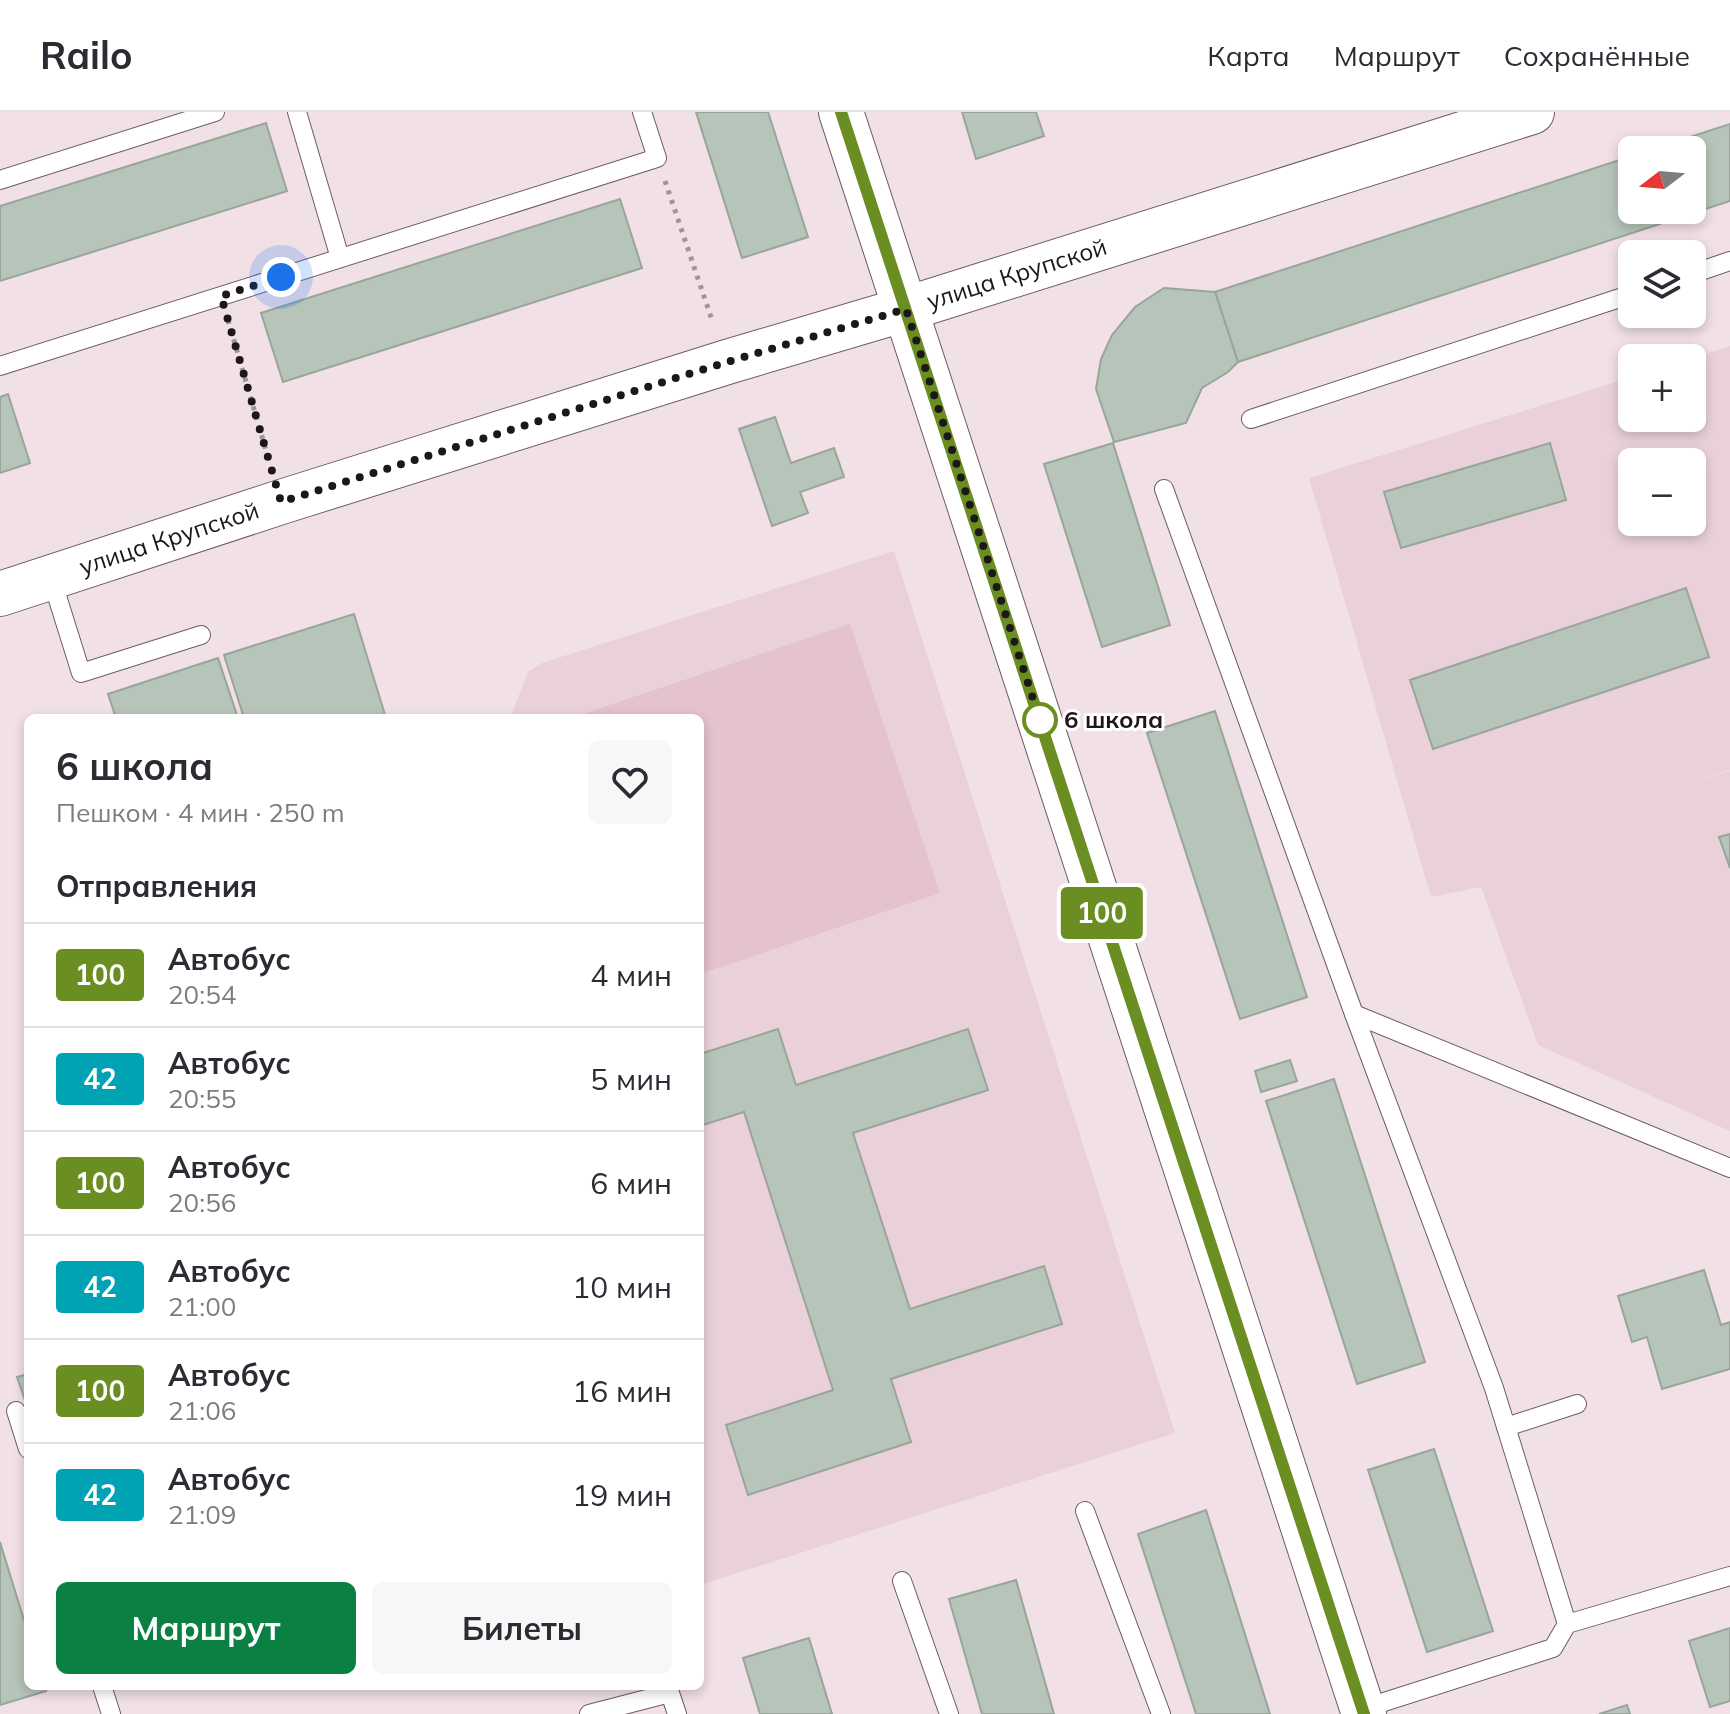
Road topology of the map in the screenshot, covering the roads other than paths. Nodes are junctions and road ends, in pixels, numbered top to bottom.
1 (215, 112) edge
2 (297, 112) edge
3 (642, 112) edge
4 (841, 112) edge
5 (1532, 112) edge
6 (0, 180) edge
7 (340, 258) junction
8 (1730, 261) edge
9 (1706, 269) edge
10 (1618, 299) edge
11 (906, 309) junction
12 (0, 366) edge
13 (1251, 419) dead end
14 (1164, 489) dead end
15 (51, 577) junction
16 (0, 594) edge
17 (201, 635) dead end
18 (1354, 1014) junction
19 (1730, 1168) edge
20 (1577, 1404) dead end
21 (16, 1411) dead end
22 (1506, 1427) junction
23 (24, 1436) edge
24 (1085, 1511) dead end
25 (1730, 1576) edge
26 (902, 1581) dead end
27 (1567, 1624) junction
28 (103, 1690) edge
29 (1363, 1711) edge
30 (111, 1714) edge
31 (589, 1714) edge
32 (677, 1714) edge
33 (949, 1714) edge
34 (1161, 1714) edge

1 - 6 lane
2 - 7 lane
3 - 7 lane
4 - 11 street
5 - 11 street, улица Крупской
7 - 12 lane
8 - 9 lane
10 - 13 lane
11 - 15 street, улица Крупской
11 - 29 street
14 - 18 lane
15 - 16 street, улица Крупской
15 - 17 lane
18 - 19 lane
18 - 22 lane
20 - 22 lane
21 - 23 lane
22 - 27 lane
24 - 34 lane
25 - 27 lane
26 - 33 lane
27 - 29 lane
28 - 30 lane
31 - 32 lane

